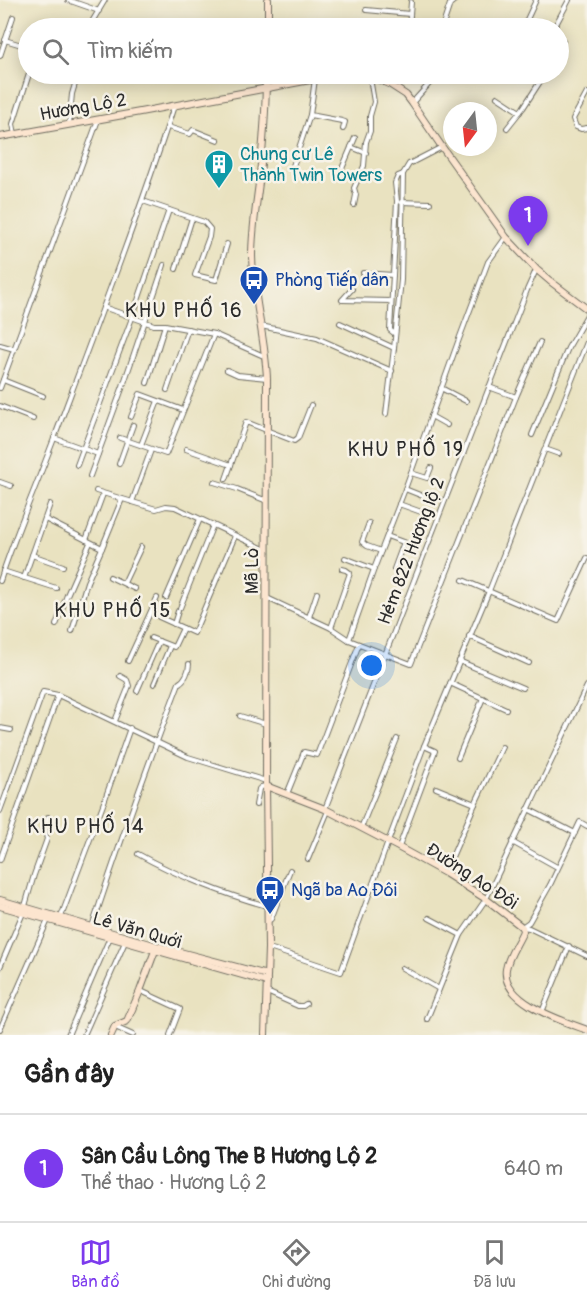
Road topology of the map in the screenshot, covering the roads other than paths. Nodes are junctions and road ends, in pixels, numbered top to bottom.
1 (68, 0) edge
2 (105, 0) edge
3 (268, 0) edge
4 (536, 0) edge
5 (569, 0) edge
6 (451, 1) edge
7 (411, 2) dead end
8 (366, 10) dead end
9 (99, 11) junction
10 (410, 14) junction
11 (13, 17) dead end
12 (94, 18) edge
13 (268, 18) edge
14 (410, 18) edge
15 (445, 18) edge
16 (528, 18) edge
17 (559, 18) edge
18 (5, 40) junction
19 (18, 44) edge
20 (0, 56) edge
21 (26, 84) edge
22 (75, 84) edge
23 (266, 84) edge
24 (285, 84) edge
25 (314, 84) edge
26 (371, 84) edge
27 (389, 84) edge
28 (429, 84) edge
29 (538, 84) edge
30 (266, 87) junction
31 (587, 93) edge
32 (497, 97) dead end
33 (412, 103) junction
34 (175, 105) junction
35 (520, 111) junction
36 (310, 115) junction
37 (98, 120) junction
38 (69, 124) junction
39 (168, 127) junction
40 (507, 128) dead end
41 (587, 128) edge
42 (343, 129) dead end
43 (15, 135) junction
44 (0, 137) edge
45 (355, 138) dead end
46 (218, 140) dead end
47 (351, 147) junction
48 (442, 147) junction
49 (366, 153) junction
50 (293, 166) dead end
51 (403, 174) junction
52 (338, 178) dead end
53 (142, 201) junction
54 (399, 202) junction
55 (430, 203) dead end
56 (354, 205) dead end
57 (169, 210) junction
58 (192, 218) junction
59 (506, 237) junction
60 (227, 244) dead end
61 (164, 265) dead end
62 (176, 269) dead end
63 (537, 270) junction
64 (363, 273) dead end
65 (393, 275) junction
66 (352, 289) dead end
67 (391, 301) junction
68 (103, 308) junction
69 (587, 309) edge
70 (587, 315) edge
71 (132, 318) junction
72 (144, 322) junction
73 (340, 323) dead end
74 (165, 325) junction
75 (261, 326) junction
76 (188, 329) junction
77 (214, 333) junction
78 (395, 334) junction
79 (540, 342) dead end
80 (587, 342) edge
81 (0, 345) edge
82 (394, 348) junction
83 (14, 350) junction
84 (266, 357) junction
85 (227, 370) dead end
86 (392, 371) junction
87 (2, 378) edge
88 (267, 378) junction
89 (147, 383) dead end
90 (489, 387) junction
91 (0, 388) edge
92 (441, 388) junction
93 (166, 390) dead end
94 (43, 396) dead end
95 (516, 398) junction
96 (158, 401) junction
97 (466, 402) dead end
98 (311, 405) dead end
99 (0, 406) edge
100 (183, 410) junction
101 (386, 414) dead end
102 (431, 416) junction
103 (131, 417) dead end
104 (33, 419) dead end
105 (447, 425) dead end
106 (133, 426) dead end
107 (267, 430) junction
108 (532, 435) dead end
109 (54, 438) junction
110 (120, 438) dead end
111 (128, 441) junction
112 (141, 445) junction
113 (84, 449) junction
114 (186, 449) dead end
115 (545, 449) junction
116 (151, 450) junction
117 (98, 454) junction
118 (559, 454) dead end
119 (77, 465) dead end
120 (119, 465) dead end
121 (231, 465) junction
122 (431, 468) dead end
123 (411, 472) junction
124 (90, 476) dead end
125 (226, 479) dead end
126 (0, 482) edge
127 (214, 482) dead end
128 (11, 486) dead end
129 (405, 489) junction
130 (96, 491) dead end
131 (103, 494) junction
132 (430, 498) dead end
133 (122, 499) junction
134 (132, 502) junction
135 (267, 502) junction
136 (50, 504) dead end
137 (399, 504) junction
138 (424, 513) dead end
139 (45, 519) junction
140 (200, 519) junction
141 (369, 523) dead end
142 (213, 525) junction
143 (235, 536) junction
144 (387, 536) junction
145 (88, 541) junction
146 (404, 542) junction
147 (411, 545) dead end
148 (141, 547) dead end
149 (102, 548) junction
150 (267, 551) junction
151 (381, 551) junction
152 (33, 555) junction
153 (345, 558) dead end
154 (587, 558) edge
155 (63, 566) dead end
156 (342, 569) dead end
157 (374, 569) junction
158 (394, 569) dead end
159 (3, 571) junction
160 (110, 576) dead end
161 (24, 578) junction
162 (463, 580) dead end
163 (0, 581) edge
164 (124, 583) junction
165 (56, 588) dead end
166 (135, 589) dead end
167 (489, 591) junction
168 (317, 593) dead end
169 (157, 598) dead end
170 (166, 598) dead end
171 (266, 598) junction
172 (309, 616) junction
173 (159, 617) dead end
174 (174, 624) junction
175 (56, 625) dead end
176 (183, 628) junction
177 (331, 628) junction
178 (72, 631) dead end
179 (469, 636) junction
180 (152, 638) dead end
181 (350, 640) junction
182 (159, 641) junction
183 (359, 644) junction
184 (170, 646) junction
185 (386, 654) junction
186 (459, 660) junction
187 (128, 661) dead end
188 (529, 663) dead end
189 (189, 664) dead end
190 (120, 676) dead end
191 (450, 683) junction
192 (154, 684) dead end
193 (587, 686) edge
194 (523, 688) dead end
195 (137, 691) dead end
196 (58, 695) junction
197 (483, 698) junction
198 (506, 709) dead end
199 (240, 716) dead end
200 (115, 721) junction
201 (267, 724) junction
202 (0, 728) edge
203 (130, 728) junction
204 (11, 730) dead end
205 (396, 739) dead end
206 (157, 742) junction
207 (424, 746) junction
208 (502, 747) dead end
209 (458, 758) dead end
210 (266, 783) junction
211 (436, 788) dead end
212 (287, 794) junction
213 (475, 804) junction
214 (256, 805) dead end
215 (528, 809) junction
216 (327, 810) junction
217 (0, 811) edge
218 (48, 817) dead end
219 (587, 826) edge
220 (361, 828) junction
221 (575, 832) junction
222 (388, 842) junction
223 (512, 842) junction
224 (399, 847) junction
225 (138, 854) dead end
226 (0, 860) edge
227 (309, 860) dead end
228 (557, 867) junction
229 (290, 870) dead end
230 (445, 873) junction
231 (486, 899) junction
232 (0, 900) edge
233 (0, 906) edge
234 (267, 906) junction
235 (24, 910) junction
236 (60, 918) junction
237 (429, 918) dead end
238 (48, 920) junction
239 (268, 921) junction
240 (92, 927) junction
241 (522, 927) junction
242 (461, 935) junction
243 (110, 937) junction
244 (126, 942) junction
245 (569, 946) junction
246 (156, 948) junction
247 (268, 948) junction
248 (587, 956) edge
249 (0, 967) edge
250 (402, 968) dead end
251 (267, 979) junction
252 (439, 988) junction
253 (140, 991) junction
254 (266, 991) junction
255 (306, 1004) dead end
256 (542, 1011) junction
257 (427, 1019) dead end
258 (115, 1026) junction
259 (0, 1029) edge
260 (587, 1030) edge
261 (68, 1035) edge
262 (84, 1035) edge
263 (111, 1035) edge
264 (133, 1035) edge
265 (170, 1035) edge
266 (265, 1035) edge

1 - 9 street
2 - 9 street
3 - 13 main road
4 - 16 street
5 - 17 street
6 - 15 street
7 - 10 street
8 - 10 street
9 - 12 street
10 - 14 street
11 - 18 street
18 - 19 street
18 - 20 street
21 - 43 street
22 - 38 street
23 - 30 main road, Mã Lò
24 - 30 main road, Hương Lộ 2
25 - 36 street
26 - 49 street
27 - 33 main road, Hương Lộ 2
28 - 33 street
29 - 35 street
30 - 34 main road, Hương Lộ 2
30 - 75 main road, Mã Lò
31 - 41 street
32 - 35 street
33 - 48 main road
34 - 37 main road, Hương Lộ 2
34 - 39 street
35 - 40 street
36 - 42 street
36 - 50 street
37 - 38 main road, Hương Lộ 2
37 - 83 street
38 - 43 main road, Hương Lộ 2
39 - 46 street
39 - 53 street
43 - 44 main road, Hương Lộ 2
45 - 47 street
47 - 49 street
47 - 52 street
48 - 51 street
48 - 59 main road
49 - 56 street
51 - 54 street
51 - 54 street
53 - 57 street
53 - 68 street
54 - 55 street
54 - 65 street
54 - 78 street
57 - 58 street
57 - 71 street
58 - 60 street
58 - 62 street
59 - 63 main road
59 - 92 street
61 - 72 street
63 - 69 main road
63 - 90 street, Hẻm 822 Hương lộ 2
64 - 65 street
65 - 67 street
66 - 67 street
67 - 78 street
68 - 71 street
68 - 109 street
70 - 108 street
71 - 72 street
71 - 113 street
72 - 74 street
72 - 117 street
73 - 82 street
74 - 76 street
74 - 89 street
75 - 84 main road, Mã Lò
75 - 86 street
76 - 77 street
76 - 93 street
77 - 84 street
77 - 100 street
78 - 82 street
79 - 95 street
80 - 115 street
81 - 83 street
82 - 86 street
83 - 87 street
84 - 88 main road, Mã Lò
85 - 88 street
86 - 101 street
87 - 91 street
87 - 94 street
88 - 107 main road, Mã Lò
90 - 95 street
90 - 185 street, Hẻm 822 Hương lộ 2
92 - 97 street
92 - 102 street
95 - 185 street
96 - 100 street
96 - 103 street
96 - 112 street
98 - 107 street
99 - 104 street
100 - 116 street
102 - 105 street
102 - 123 street
106 - 111 street
107 - 121 street
107 - 135 main road, Mã Lò
109 - 113 street
109 - 159 street
110 - 111 street
111 - 112 street
111 - 120 street
112 - 116 street
113 - 117 street
113 - 119 street
114 - 121 street
115 - 118 street
115 - 167 street
116 - 134 street
117 - 124 street
121 - 125 street
122 - 123 street
123 - 129 street
126 - 128 street
127 - 135 street
129 - 132 street
129 - 137 street
130 - 131 street
131 - 133 street
131 - 145 street
133 - 134 street
133 - 149 street
134 - 140 street
135 - 150 main road, Mã Lò
136 - 139 street
137 - 138 street
137 - 144 street
139 - 145 street
139 - 152 street
140 - 142 street
140 - 170 street
141 - 151 street
142 - 143 street
142 - 174 street
143 - 150 street
143 - 176 street
144 - 146 street
144 - 151 street
145 - 149 street
145 - 175 street
146 - 147 street
146 - 158 street
148 - 164 street
149 - 178 street
150 - 171 main road, Mã Lò
151 - 157 street
152 - 155 street
152 - 161 street
153 - 157 street
154 - 167 street
156 - 177 street
157 - 181 street
159 - 161 street
159 - 163 street
160 - 164 street
161 - 165 street
162 - 167 street
164 - 166 street
167 - 179 street
168 - 172 street
169 - 187 street
171 - 172 street
171 - 201 main road, Mã Lò
172 - 177 street
173 - 174 street
174 - 176 street
176 - 184 street
177 - 181 street
179 - 186 street
179 - 188 street
180 - 182 street
181 - 183 street
182 - 184 street
182 - 195 street
183 - 185 street
183 - 212 street
184 - 192 street
185 - 216 street, Hẻm 822 Hương lộ 2
186 - 191 street
186 - 194 street
189 - 206 street
190 - 200 street
191 - 197 street
191 - 207 street
193 - 215 street
196 - 200 street
196 - 217 street
196 - 226 street
197 - 198 street
197 - 209 street
199 - 201 street
200 - 203 street
201 - 210 main road, Mã Lò
202 - 204 street
203 - 206 street
203 - 236 street
205 - 220 street
206 - 210 street
206 - 240 street
207 - 222 street
207 - 224 street
208 - 213 street
210 - 212 main road, Đường Ao Đôi
210 - 214 street
210 - 234 main road, Mã Lò
211 - 213 street
212 - 216 main road, Đường Ao Đôi
213 - 230 street
215 - 221 street
215 - 223 street
216 - 220 main road, Đường Ao Đôi
216 - 227 street, Hẻm 822 Hương lộ 2
218 - 235 street
219 - 221 street
220 - 222 main road, Đường Ao Đôi
221 - 228 street
222 - 224 main road, Đường Ao Đôi
222 - 247 street
223 - 228 street
223 - 231 street
224 - 230 main road, Đường Ao Đôi
225 - 234 street
228 - 241 street
229 - 239 street
230 - 231 main road, Đường Ao Đôi
231 - 241 main road, Đường Ao Đôi
231 - 242 street
232 - 235 main road, Lê Văn Quới
233 - 235 main road, Lê Văn Quới
234 - 239 main road, Mã Lò
235 - 236 main road, Lê Văn Quới
235 - 238 main road, Lê Văn Quới
235 - 249 street
236 - 240 main road, Lê Văn Quới
237 - 242 street
238 - 243 main road, Lê Văn Quới
238 - 259 street
239 - 247 main road, Mã Lò
240 - 246 main road, Lê Văn Quới
241 - 245 street
241 - 256 main road, Đường Ao Đôi
242 - 252 street
243 - 244 main road, Lê Văn Quới
243 - 261 street
244 - 246 main road, Lê Văn Quới
244 - 262 street
245 - 248 street
245 - 256 street
246 - 251 main road, Lê Văn Quới
246 - 253 main road
247 - 251 main road, Mã Lò
250 - 252 street
251 - 254 main road, Mã Lò
252 - 257 street
253 - 258 main road
253 - 265 street
254 - 255 street
254 - 266 main road, Mã Lò
256 - 260 main road, Đường Ao Đôi
258 - 263 main road
258 - 264 street

